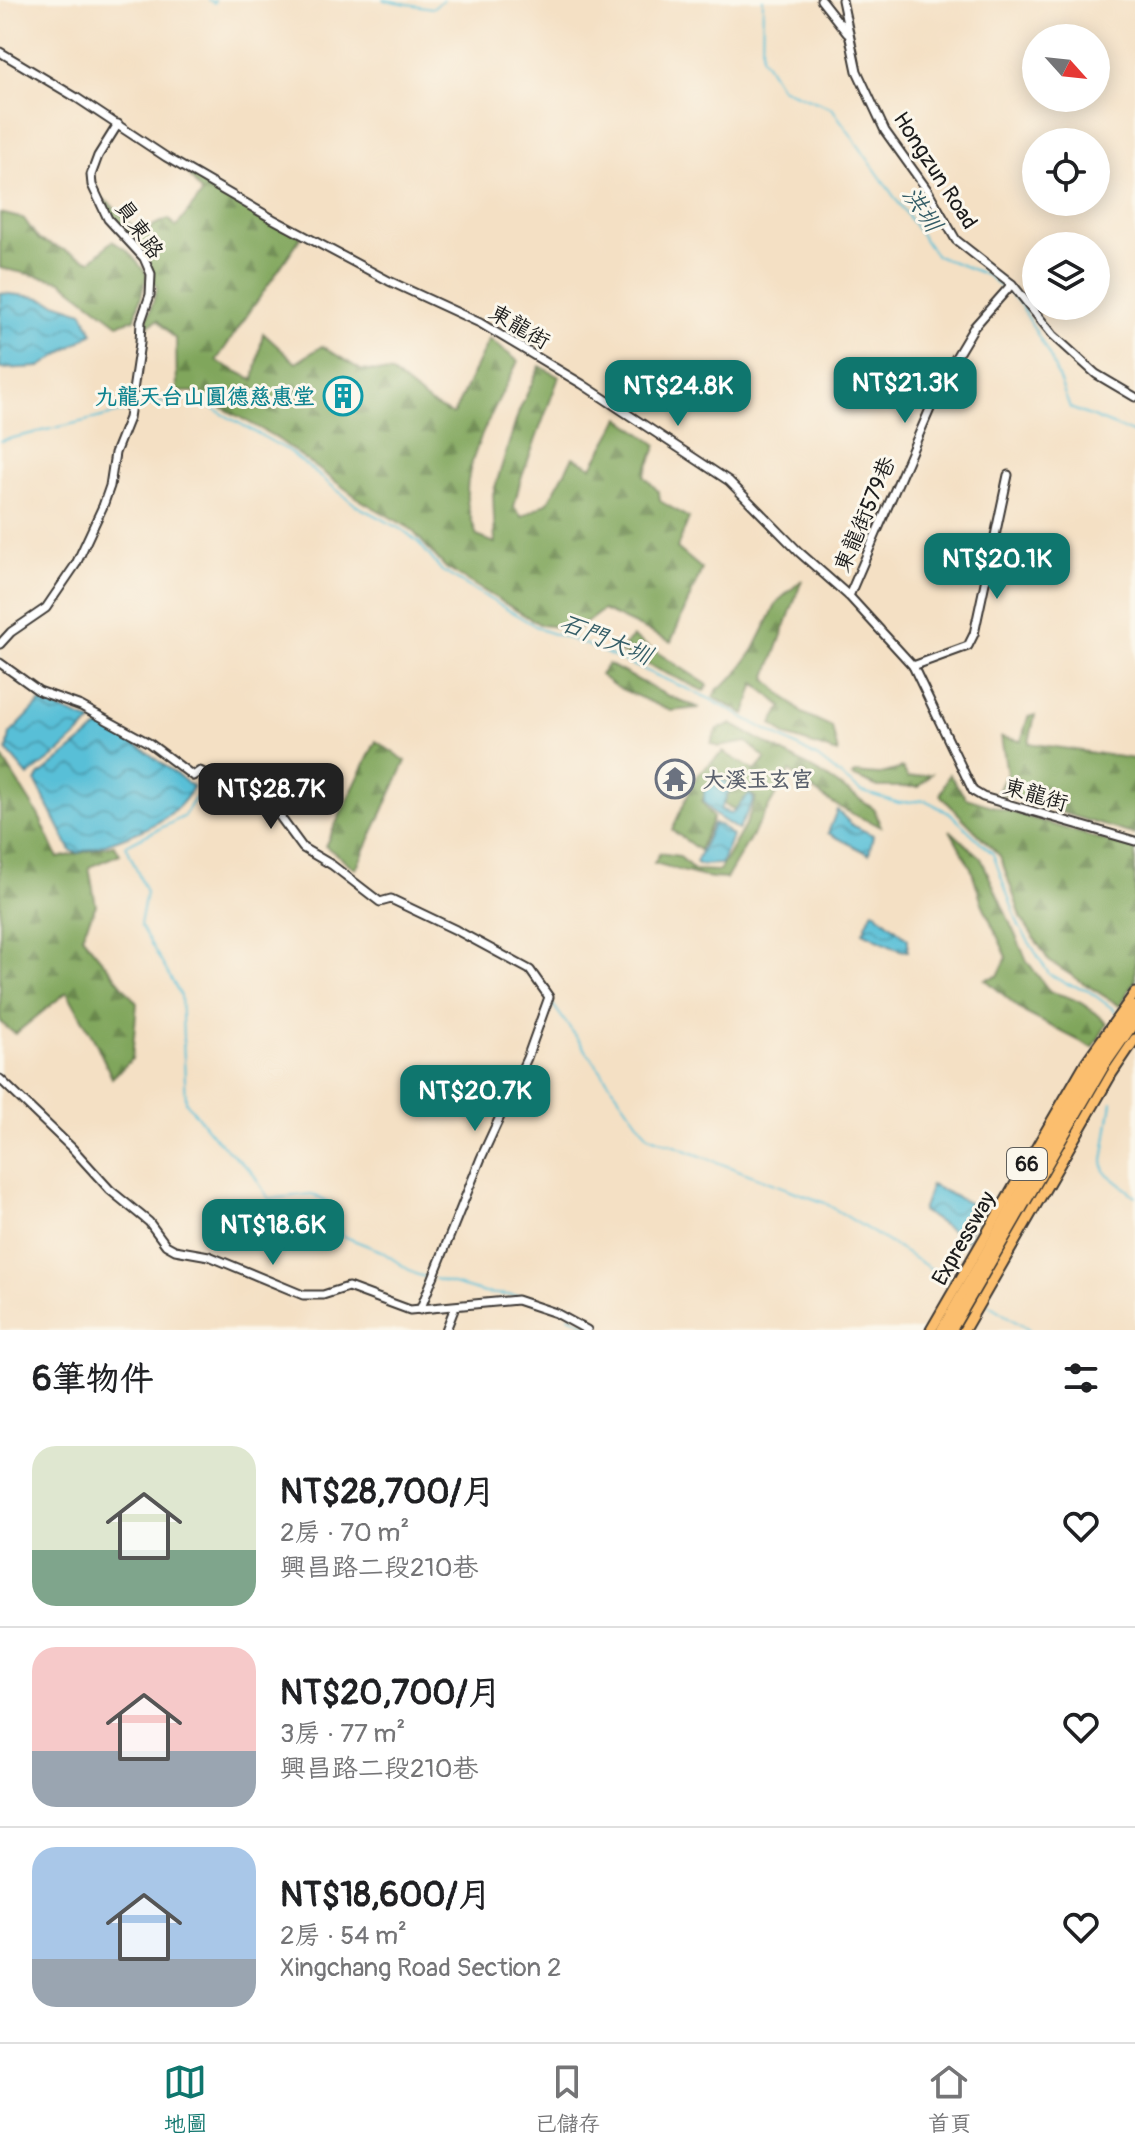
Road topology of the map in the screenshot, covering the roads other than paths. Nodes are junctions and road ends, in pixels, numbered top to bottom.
1 (821, 0) edge
2 (842, 0) edge
3 (849, 34) junction
4 (0, 52) edge
5 (118, 124) junction
6 (1012, 284) junction
7 (1135, 397) edge
8 (1008, 475) dead end
9 (849, 596) junction
10 (0, 644) edge
11 (0, 663) edge
12 (913, 666) junction
13 (1135, 841) edge
14 (1133, 1000) edge
15 (1135, 1021) edge
16 (1135, 1039) edge
17 (0, 1079) edge
18 (455, 1307) junction
19 (420, 1310) junction
20 (446, 1330) edge
21 (587, 1330) edge
22 (931, 1330) edge
23 (942, 1330) edge
24 (951, 1330) edge
25 (964, 1330) edge

1 - 3 street
2 - 3 street, Hongzun Road
3 - 6 street, Hongzun Road
4 - 5 street, 東龍街
5 - 9 street, 東龍街
5 - 10 street, 員東路
6 - 7 street, Hongzun Road
6 - 9 street, 東龍街579巷
8 - 12 street
9 - 12 street, 東龍街
11 - 19 street
12 - 13 street, 東龍街
14 - 22 main road, Expressway / 66
14 - 23 highway, 66
15 - 24 highway, 66
16 - 25 main road, 66
17 - 19 street
18 - 19 street
18 - 20 street
18 - 21 street

